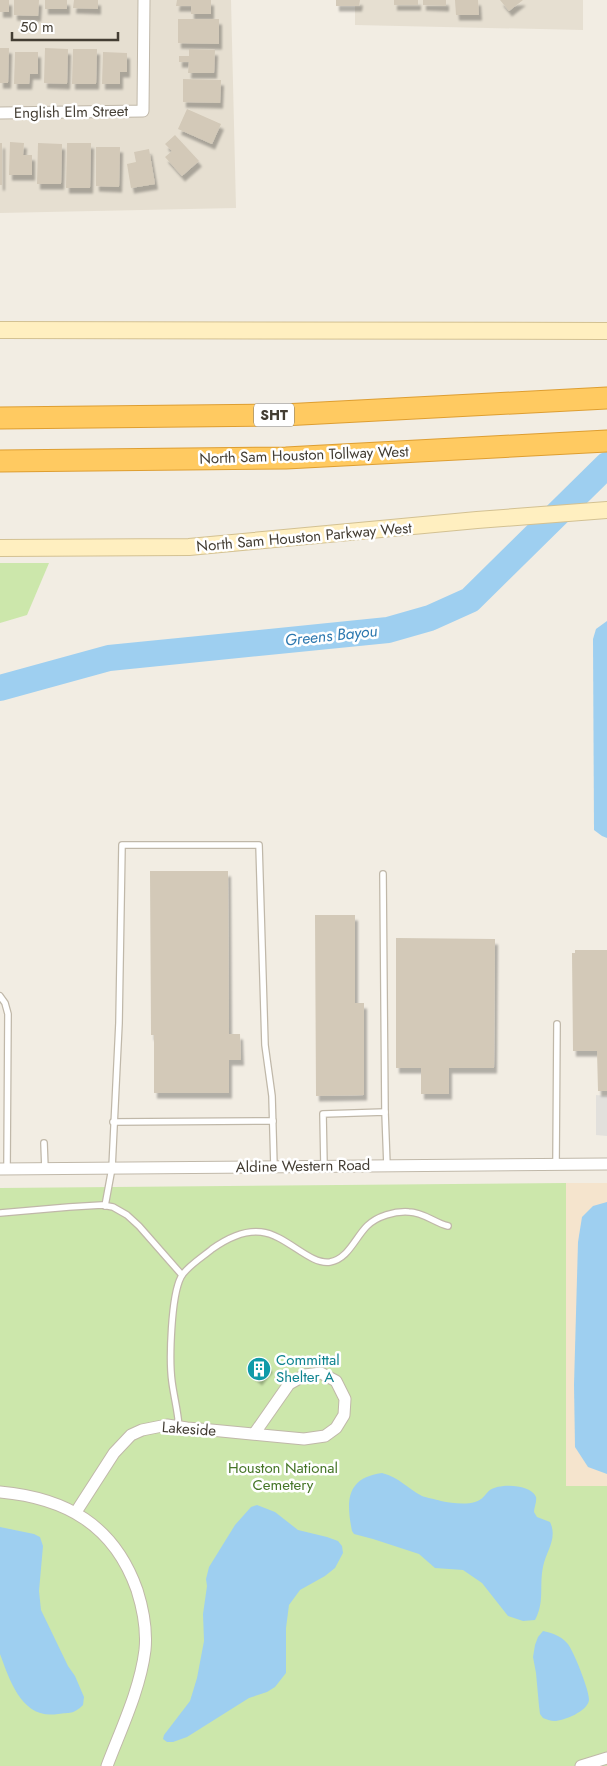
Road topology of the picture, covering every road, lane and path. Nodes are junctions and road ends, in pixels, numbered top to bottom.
1 (144, 0) edge
2 (0, 113) edge
3 (0, 330) edge
4 (607, 330) edge
5 (607, 398) edge
6 (0, 418) edge
7 (607, 441) edge
8 (0, 461) edge
9 (607, 510) edge
10 (0, 548) edge
11 (383, 874) dead end
12 (0, 996) edge
13 (558, 1024) dead end
14 (385, 1112) junction
15 (273, 1121) junction
16 (113, 1122) junction
17 (44, 1143) dead end
18 (556, 1164) junction
19 (607, 1164) edge
20 (324, 1166) junction
21 (387, 1166) junction
22 (274, 1167) junction
23 (112, 1168) junction
24 (4, 1169) edge
25 (45, 1169) junction
26 (105, 1206) junction
27 (0, 1214) edge
28 (448, 1226) dead end
29 (182, 1275) junction
30 (179, 1427) junction
31 (254, 1434) junction
32 (0, 1492) edge
33 (76, 1512) junction
34 (607, 1758) edge
35 (107, 1766) edge
36 (581, 1766) edge

1 - 2 street, English Elm Street
3 - 4 main road
5 - 6 highway, SHT
7 - 8 highway, North Sam Houston Tollway West
9 - 10 main road, North Sam Houston Parkway West
11 - 14 lane
12 - 24 lane
13 - 18 lane
14 - 20 lane
14 - 21 lane
15 - 16 lane
15 - 16 lane
15 - 22 lane
16 - 23 lane
17 - 25 lane
18 - 19 street, Aldine Western Road
18 - 21 street, Aldine Western Road
20 - 21 street, Aldine Western Road
20 - 22 street, Aldine Western Road
22 - 23 street, Aldine Western Road
23 - 25 street, Aldine Western Road
23 - 26 lane
24 - 25 street, Aldine Western Road
26 - 27 lane
26 - 29 lane
28 - 29 lane
29 - 30 lane
30 - 31 street, Lakeside
30 - 33 street, Lakeside
31 - 31 street, Lakeside
32 - 33 street
33 - 35 street
34 - 36 street

